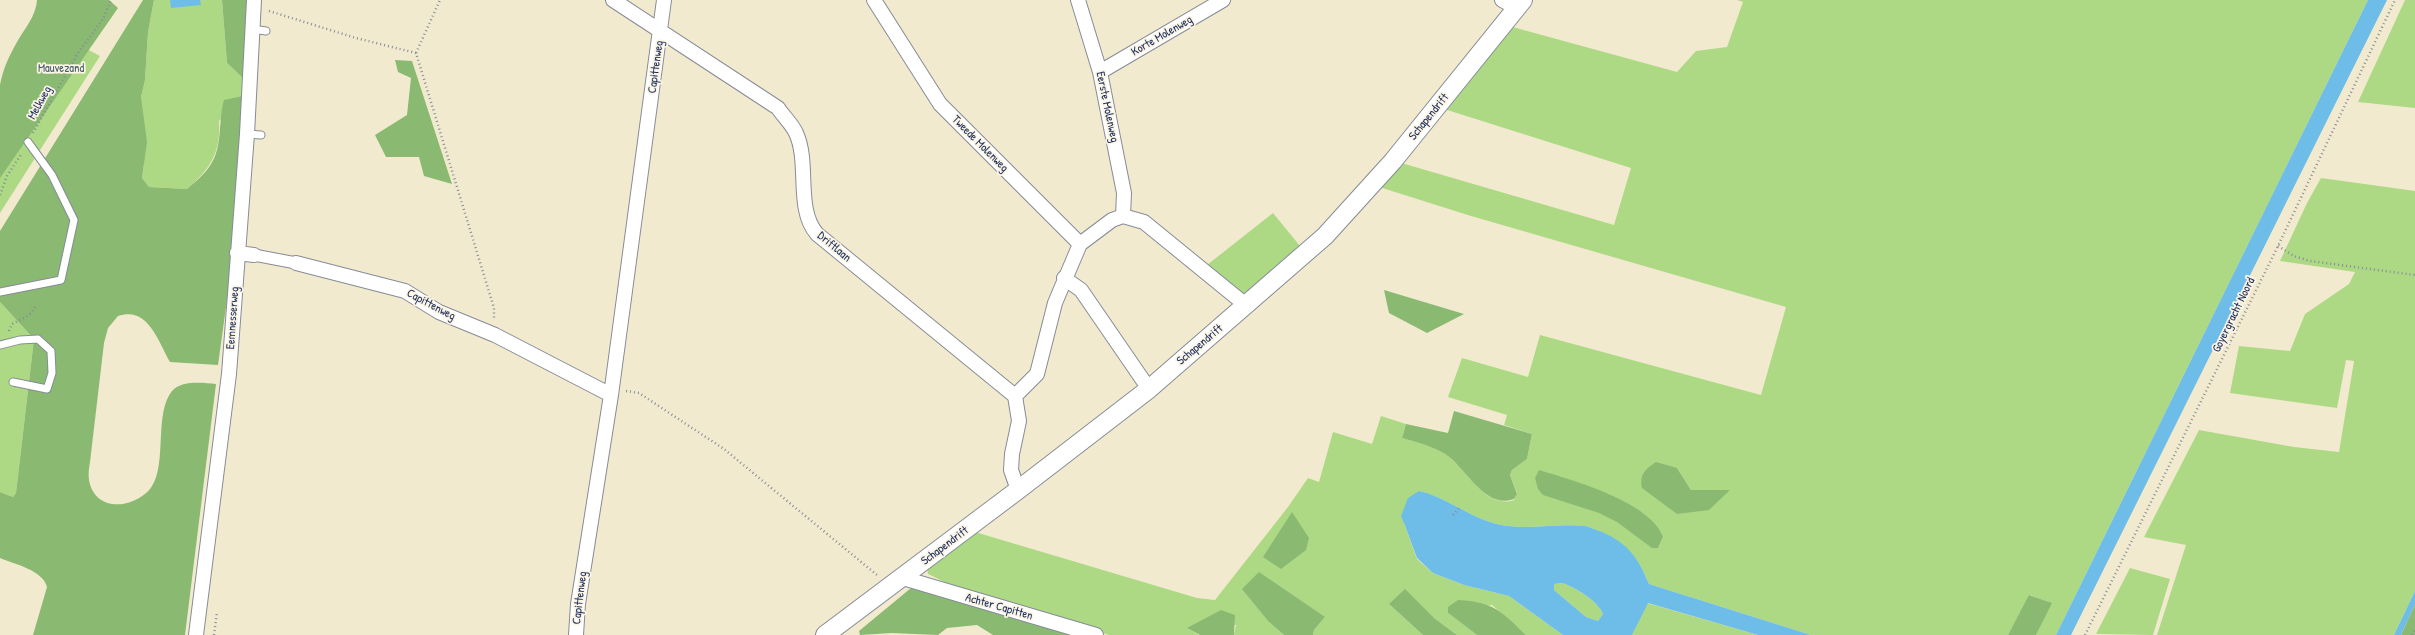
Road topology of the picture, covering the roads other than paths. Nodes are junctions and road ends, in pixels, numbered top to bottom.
1 (613, 0) edge
2 (664, 0) edge
3 (874, 0) edge
4 (1078, 0) edge
5 (1223, 0) edge
6 (254, 3) edge
7 (1514, 3) edge
8 (661, 30) junction
9 (1100, 72) junction
10 (247, 134) junction
11 (261, 135) dead end
12 (28, 142) road end
13 (1123, 216) junction
14 (1080, 244) junction
15 (237, 253) junction
16 (254, 255) joint
17 (296, 262) joint
18 (1064, 278) junction
19 (0, 292) edge
20 (1247, 306) junction
21 (2, 345) edge
22 (13, 382) dead end
23 (1149, 389) junction
24 (611, 392) junction
25 (1015, 396) junction
26 (1018, 490) junction
27 (898, 582) junction
28 (196, 635) edge
29 (576, 635) edge
30 (825, 635) edge
31 (1096, 635) edge

1 - 8 street, Driftlaan
2 - 8 street, Capittenweg
3 - 14 street, Tweede Molenweg
4 - 9 street, Eerste Molenweg
5 - 9 street, Korte Molenweg
6 - 10 street, Eemnesserweg
7 - 20 street, Schapendrift
8 - 24 street, Capittenweg
8 - 25 street, Driftlaan
9 - 13 street, Eerste Molenweg
10 - 11 lane
10 - 15 street, Eemnesserweg
12 - 19 lane
13 - 14 street
13 - 20 street
14 - 18 street
15 - 16 street, Capittenweg
15 - 28 street, Eemnesserweg
16 - 17 street, Capittenweg
17 - 24 street, Capittenweg
18 - 23 street
18 - 25 street
20 - 23 street, Schapendrift
21 - 22 lane
23 - 26 street, Schapendrift
24 - 29 street, Capittenweg
25 - 26 street
26 - 27 street, Schapendrift
27 - 30 street, Schapendrift
27 - 31 street, Achter Capitten

